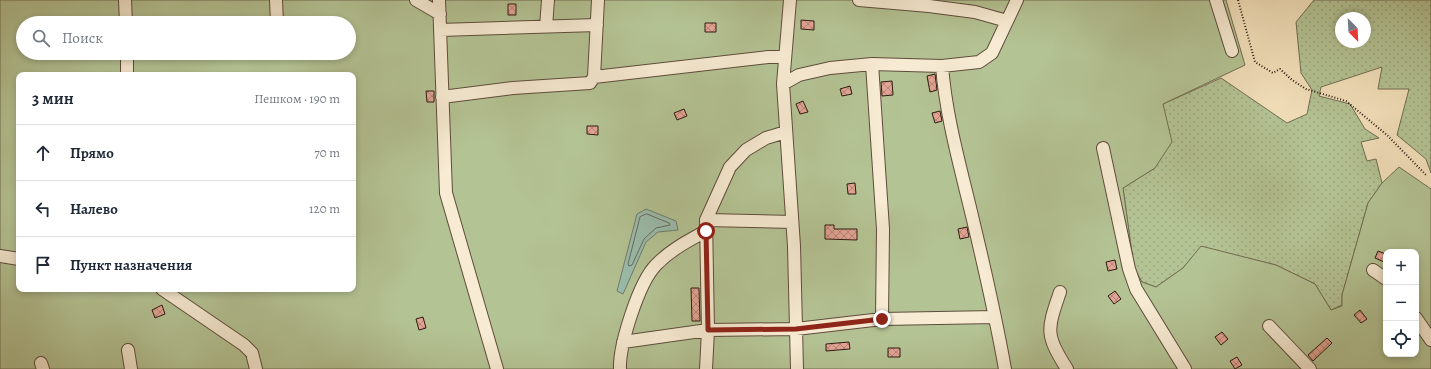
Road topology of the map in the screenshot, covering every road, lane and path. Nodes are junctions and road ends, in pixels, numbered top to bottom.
1 (126, 0) edge
2 (276, 0) edge
3 (416, 0) edge
4 (439, 0) edge
5 (548, 0) edge
6 (598, 0) edge
7 (790, 0) edge
8 (859, 0) edge
9 (1017, 0) edge
10 (1216, 0) edge
11 (1238, 0) edge
12 (440, 14) junction
13 (126, 16) edge
14 (277, 16) edge
15 (1007, 21) junction
16 (596, 25) junction
17 (546, 27) junction
18 (440, 30) junction
19 (1232, 51) dead end
20 (785, 57) junction
21 (127, 60) edge
22 (872, 64) junction
23 (942, 66) junction
24 (127, 72) edge
25 (594, 77) junction
26 (783, 84) junction
27 (442, 97) junction
28 (786, 132) junction
29 (1103, 148) dead end
30 (1427, 176) dead end
31 (792, 222) junction
32 (706, 226) junction
33 (0, 256) edge
34 (16, 259) edge
35 (1373, 270) dead end
36 (1383, 277) edge
37 (166, 292) edge
38 (1060, 292) dead end
39 (995, 317) junction
40 (882, 319) junction
41 (1418, 321) edge
42 (1269, 326) dead end
43 (796, 329) junction
44 (708, 330) junction
45 (1431, 340) edge
46 (623, 342) junction
47 (128, 350) dead end
48 (132, 369) edge
49 (256, 369) edge
50 (497, 369) edge
51 (620, 369) edge
52 (706, 369) edge
53 (797, 369) edge
54 (1005, 369) edge
55 (1067, 369) edge
56 (1185, 369) edge
57 (1310, 369) edge

1 - 13 street
2 - 14 street
3 - 12 street
4 - 12 street
5 - 17 street
6 - 16 street
7 - 20 street
8 - 15 street
9 - 15 street
10 - 19 street
11 - 30 path
12 - 18 street
15 - 23 street
16 - 17 street
16 - 25 street
17 - 18 street
18 - 27 street
20 - 25 street
20 - 26 street
21 - 24 street
22 - 23 street
22 - 26 street
22 - 40 street
23 - 39 street
25 - 27 street
26 - 28 street
27 - 50 street
28 - 31 street
28 - 32 street
29 - 56 street
31 - 32 street
31 - 43 street
32 - 44 street
32 - 46 street
33 - 34 street
35 - 36 street
37 - 49 street
38 - 55 street
39 - 40 street
39 - 54 street
40 - 43 street
41 - 45 street
42 - 57 street
43 - 44 street
43 - 53 street
44 - 46 street
44 - 52 street
46 - 51 street
47 - 48 street

